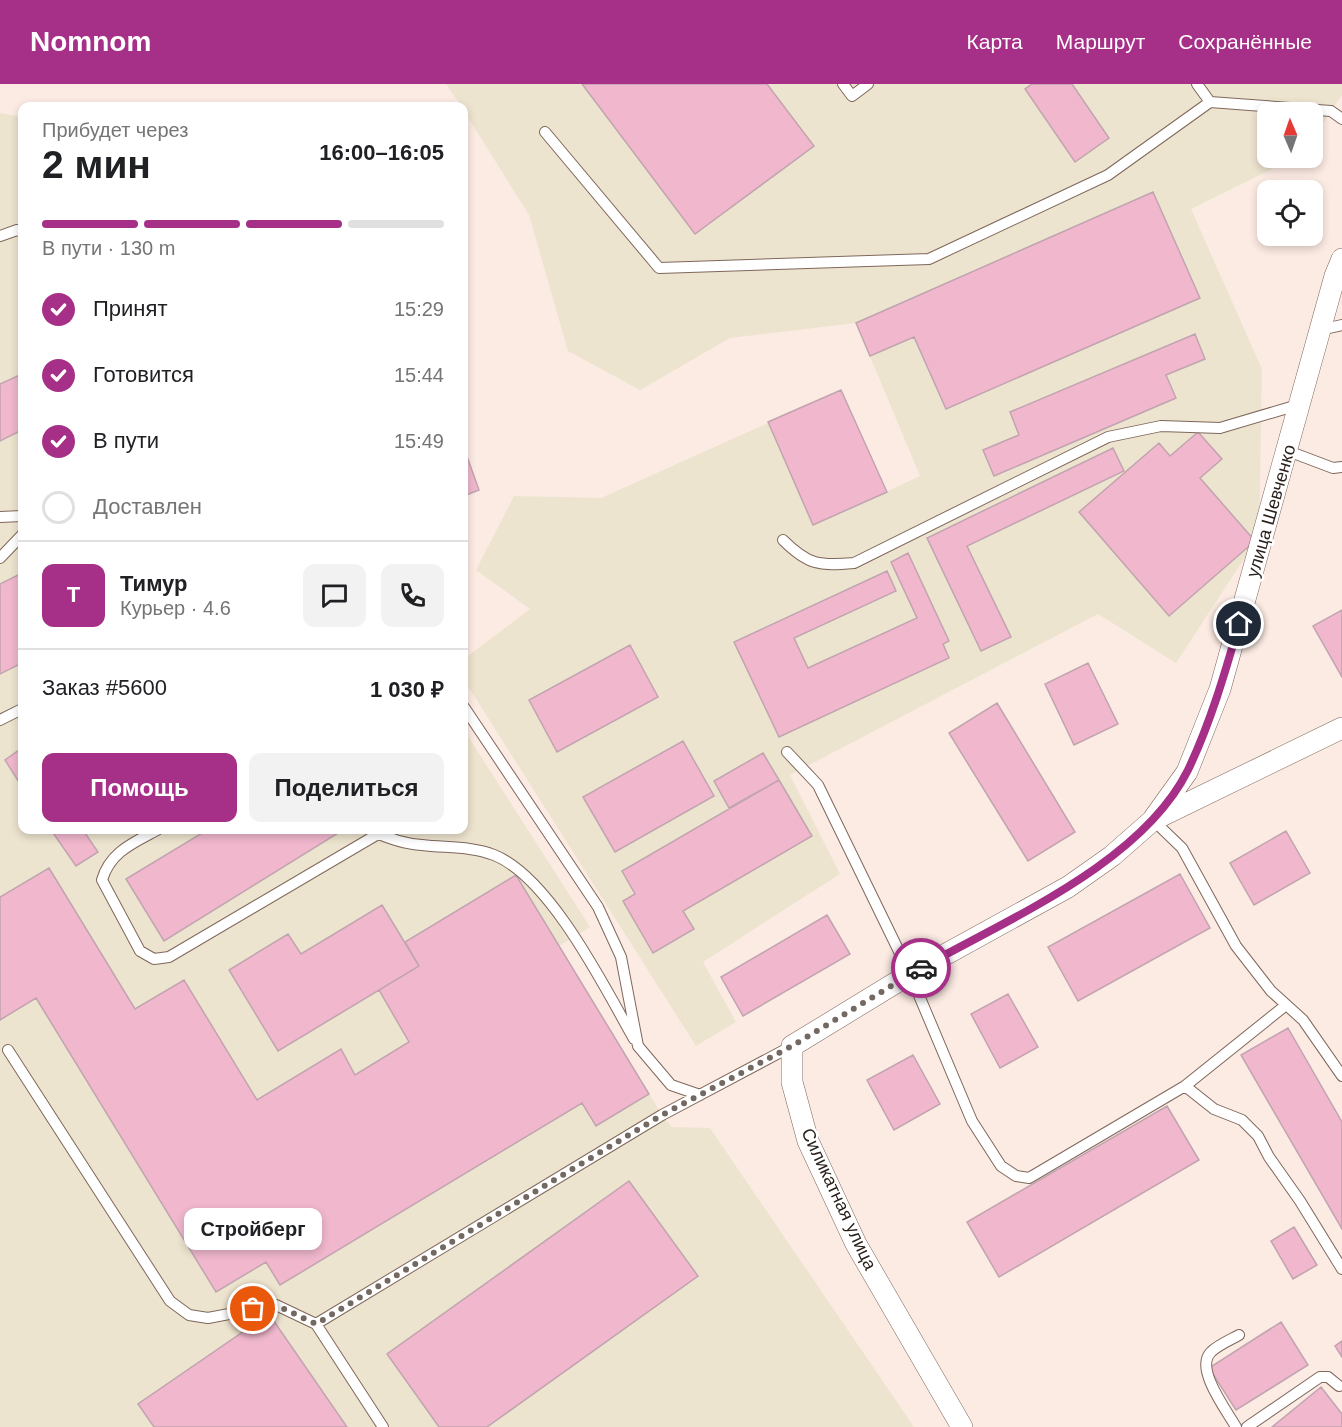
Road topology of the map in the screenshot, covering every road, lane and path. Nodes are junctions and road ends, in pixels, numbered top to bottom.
1 (843, 84) edge
2 (868, 84) edge
3 (1197, 84) edge
4 (1210, 102) junction
5 (1342, 119) edge
6 (545, 132) dead end
7 (18, 230) edge
8 (0, 236) edge
9 (1342, 259) edge
10 (1342, 326) edge
11 (1320, 330) junction
12 (1301, 404) junction
13 (1288, 451) junction
14 (1342, 467) edge
15 (18, 516) edge
16 (0, 517) edge
17 (18, 539) edge
18 (783, 540) dead end
19 (0, 558) edge
20 (18, 711) edge
21 (468, 713) edge
22 (0, 720) edge
23 (1342, 728) edge
24 (787, 752) dead end
25 (1153, 820) junction
26 (150, 834) edge
27 (371, 834) edge
28 (378, 834) edge
29 (910, 974) junction
30 (1286, 1005) junction
31 (638, 1046) junction
32 (792, 1046) junction
33 (8, 1050) dead end
34 (1342, 1076) edge
35 (1185, 1086) junction
36 (700, 1095) junction
37 (1342, 1269) edge
38 (316, 1324) junction
39 (1239, 1335) dead end
40 (1339, 1386) dead end
41 (383, 1427) edge
42 (962, 1427) edge
43 (1236, 1427) edge
44 (1247, 1427) edge

1 - 2 lane
3 - 4 lane
4 - 5 lane
4 - 6 lane
7 - 8 lane
9 - 11 street, улица Шевченко
10 - 11 lane
11 - 12 street, улица Шевченко
12 - 13 street, улица Шевченко
12 - 18 lane
13 - 14 lane
13 - 25 street, улица Шевченко
15 - 16 lane
17 - 19 lane
20 - 22 lane
21 - 31 lane
23 - 25 street
24 - 29 lane
25 - 29 street
25 - 30 lane
26 - 27 lane
28 - 31 lane
29 - 32 street
29 - 35 lane
30 - 34 lane
30 - 35 lane
31 - 36 lane
32 - 36 lane
32 - 42 street, Силикатная улица
33 - 38 lane
35 - 37 lane
36 - 38 lane
38 - 41 lane
39 - 43 lane
40 - 44 lane

